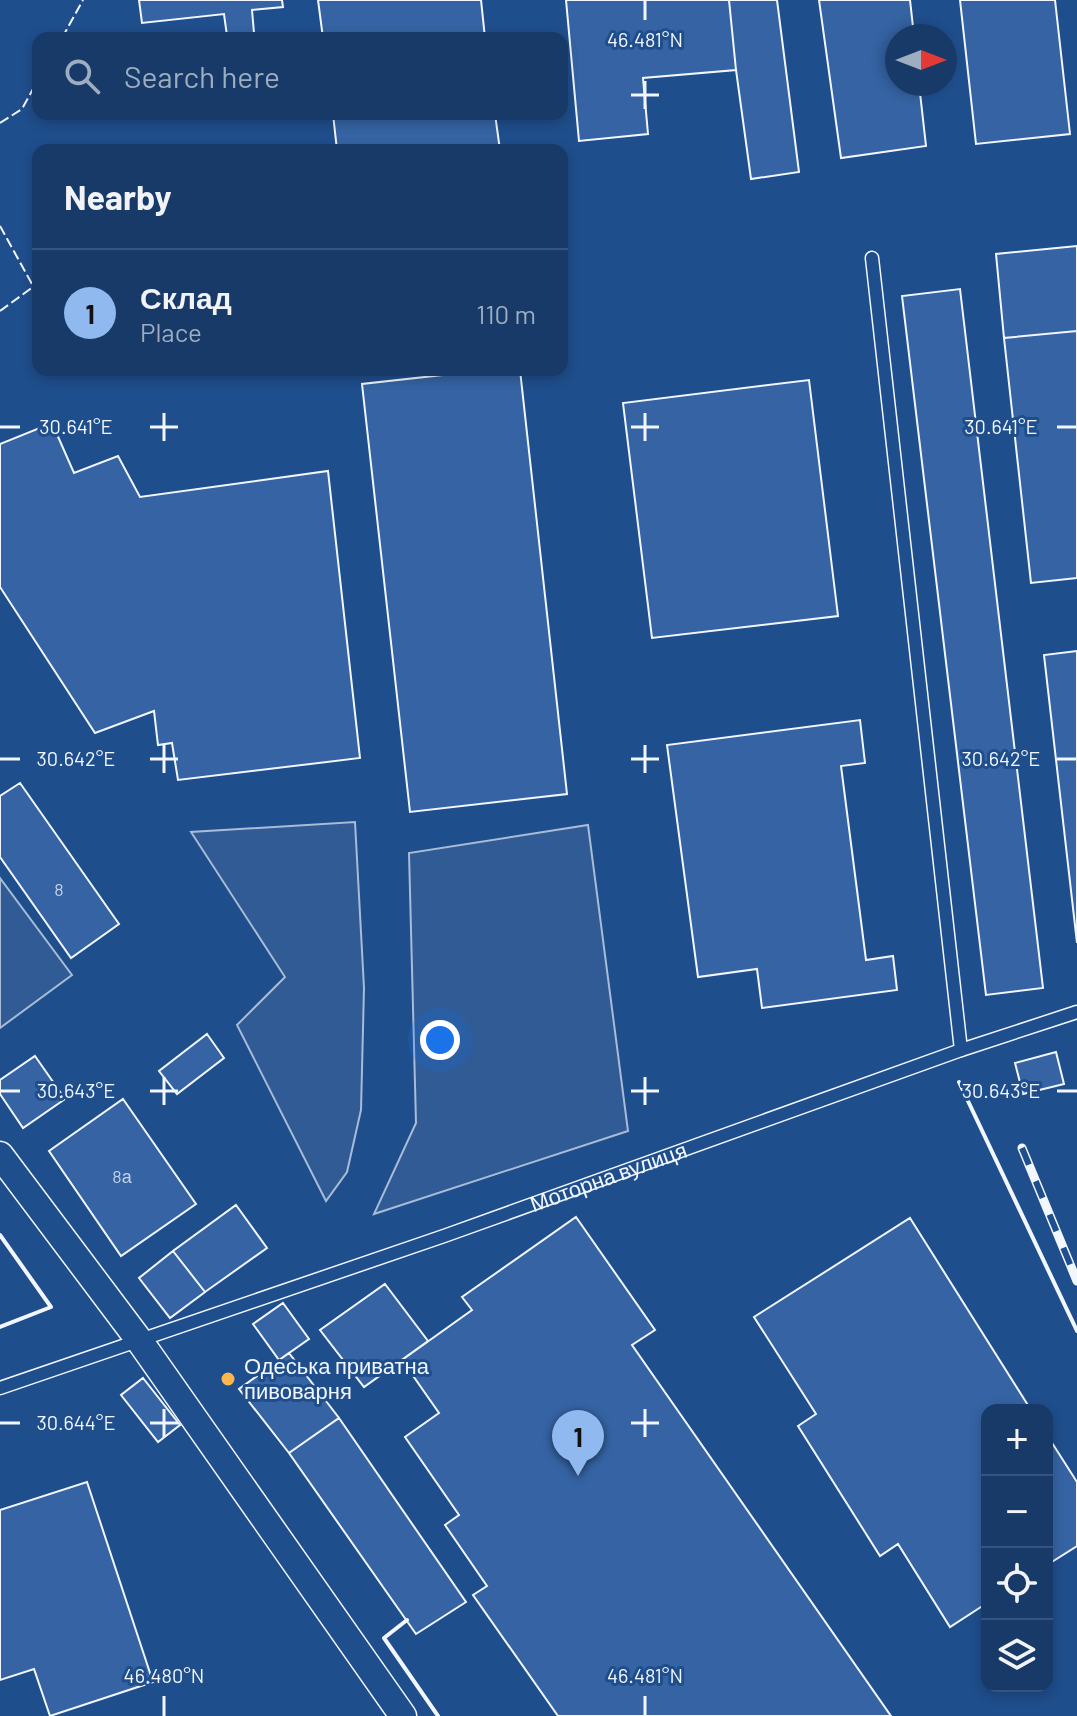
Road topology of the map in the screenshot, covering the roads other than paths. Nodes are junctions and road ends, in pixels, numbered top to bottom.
1 (872, 258) dead end
2 (1077, 1012) edge
3 (961, 1050) junction
4 (0, 1155) edge
5 (139, 1340) junction
6 (0, 1388) edge
7 (403, 1716) edge

1 - 3 lane
2 - 3 lane, Моторна вулиця
3 - 5 lane, Моторна вулиця
4 - 5 street
5 - 6 lane, Моторна вулиця
5 - 7 street

